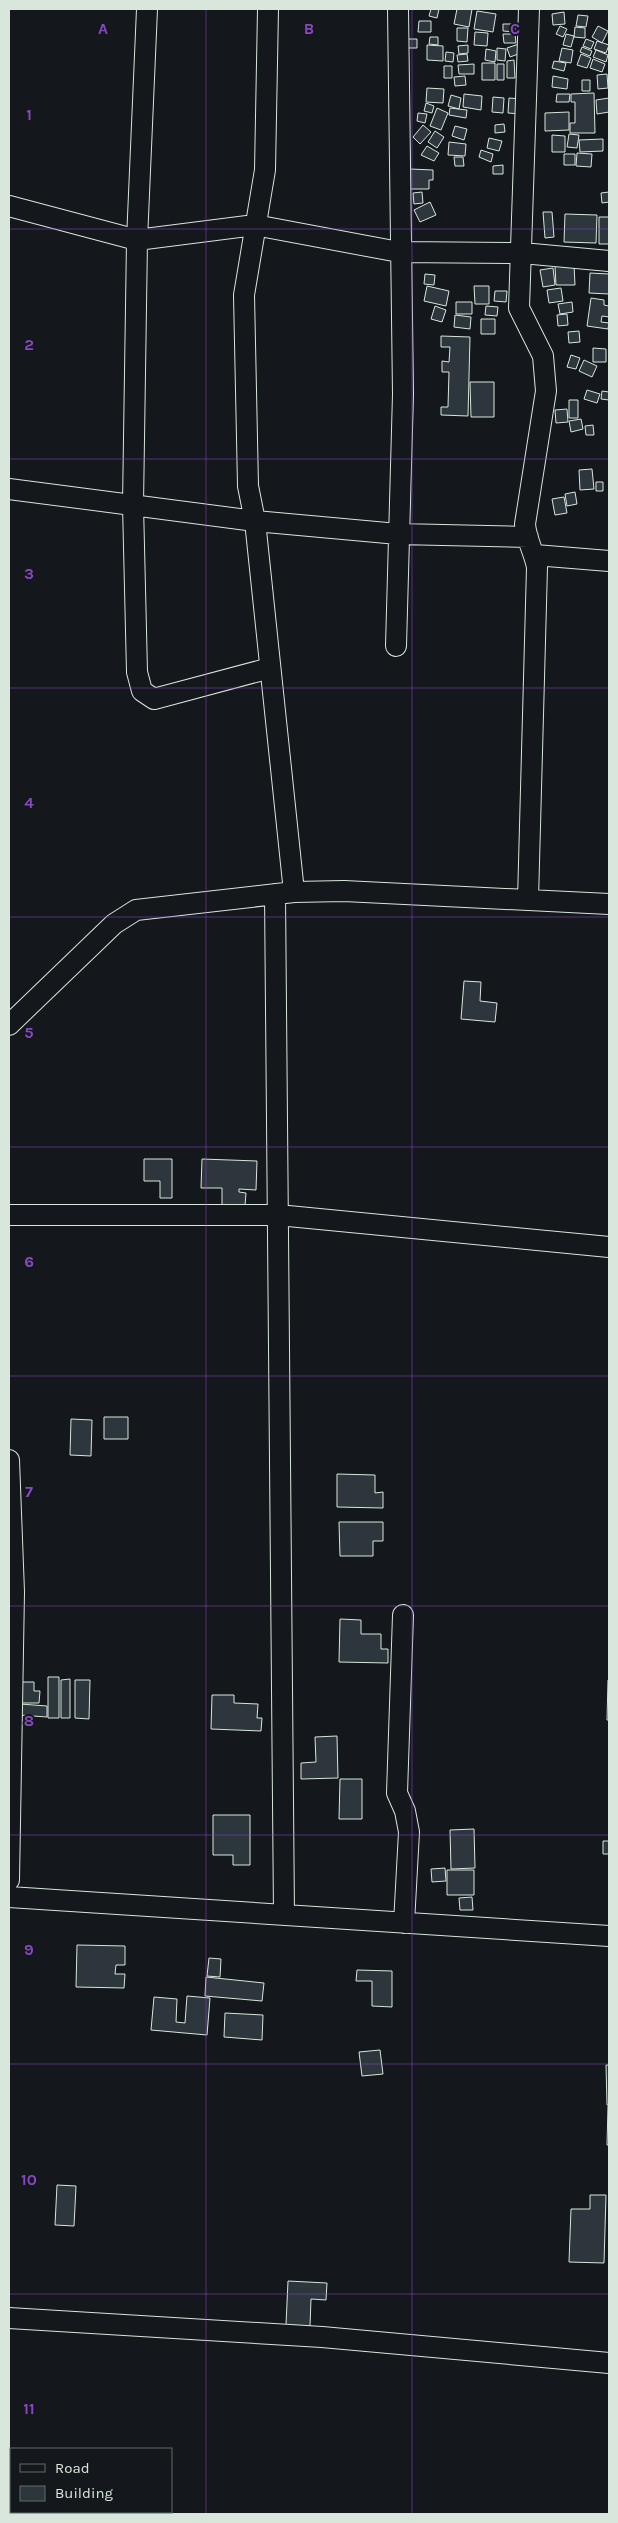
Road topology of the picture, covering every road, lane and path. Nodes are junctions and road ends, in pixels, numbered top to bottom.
1 (148, 9) edge
2 (268, 9) edge
3 (398, 9) edge
4 (529, 9) edge
5 (9, 206) edge
6 (255, 225) junction
7 (137, 240) junction
8 (399, 252) junction
9 (522, 253) junction
10 (609, 260) edge
11 (9, 489) edge
12 (133, 505) junction
13 (255, 521) junction
14 (398, 534) junction
15 (531, 546) junction
16 (609, 561) edge
17 (396, 646) dead end
18 (270, 668) junction
19 (285, 893) junction
20 (528, 900) junction
21 (609, 904) edge
22 (9, 1025) edge
23 (9, 1214) edge
24 (278, 1216) junction
25 (609, 1247) edge
26 (9, 1460) edge
27 (403, 1615) dead end
28 (9, 1880) edge
29 (9, 1897) edge
30 (284, 1915) junction
31 (404, 1923) junction
32 (609, 1936) edge
33 (9, 2318) edge
34 (609, 2363) edge

1 - 7 street
2 - 6 street
3 - 8 street
4 - 9 street
5 - 7 street
6 - 7 street
6 - 8 street
6 - 13 street
7 - 12 street
8 - 9 street
8 - 14 street
9 - 10 street
9 - 15 street
11 - 12 street
12 - 13 street
12 - 18 street
13 - 14 street
13 - 18 street
14 - 15 street
14 - 17 street
15 - 16 street
15 - 20 street
18 - 19 street
19 - 20 street
19 - 22 street
19 - 24 street
20 - 21 street
23 - 24 street
24 - 25 street
24 - 30 street
26 - 28 street
27 - 31 street
29 - 30 street
30 - 31 street
31 - 32 street
33 - 34 street

